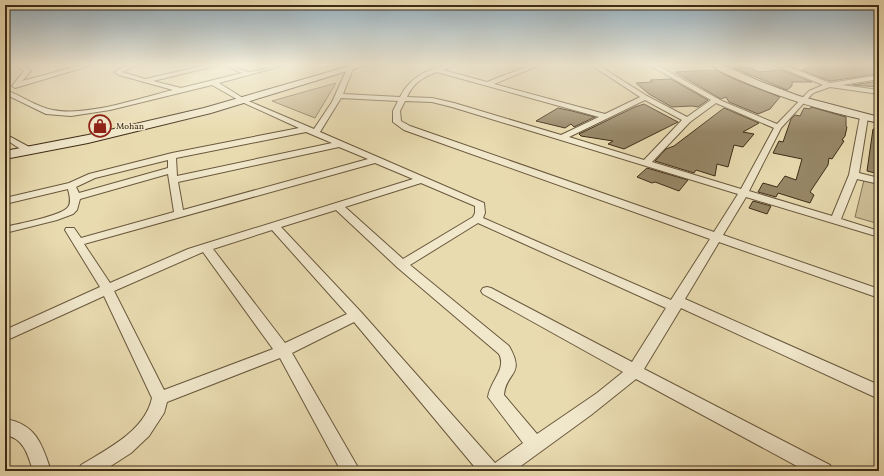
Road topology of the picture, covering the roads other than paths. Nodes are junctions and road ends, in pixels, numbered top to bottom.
1 (14, 87) edge
2 (167, 87) edge
3 (197, 87) edge
4 (221, 87) edge
5 (290, 87) edge
6 (343, 87) edge
7 (409, 87) edge
8 (502, 87) edge
9 (629, 87) edge
10 (692, 87) edge
11 (764, 87) edge
12 (823, 87) edge
13 (844, 87) edge
14 (181, 91) junction
15 (869, 91) junction
16 (879, 92) edge
17 (6, 94) edge
18 (340, 96) junction
19 (645, 97) junction
20 (402, 99) junction
21 (715, 100) junction
22 (879, 100) edge
23 (244, 101) junction
24 (803, 101) junction
25 (606, 116) junction
26 (864, 117) junction
27 (687, 120) junction
28 (879, 120) edge
29 (778, 127) junction
30 (311, 131) junction
31 (5, 136) edge
32 (563, 137) junction
33 (340, 144) junction
34 (28, 150) junction
35 (5, 155) edge
36 (172, 156) junction
37 (375, 160) junction
38 (646, 162) junction
39 (173, 175) junction
40 (854, 175) junction
41 (420, 180) junction
42 (879, 181) edge
43 (72, 185) junction
44 (744, 192) junction
45 (75, 197) junction
46 (5, 201) edge
47 (338, 206) junction
48 (179, 214) junction
49 (477, 220) junction
50 (835, 221) junction
51 (274, 226) junction
52 (5, 230) edge
53 (70, 230) dead end
54 (879, 234) edge
55 (717, 238) junction
56 (78, 242) junction
57 (206, 248) junction
58 (402, 265) junction
59 (107, 289) junction
60 (487, 291) dead end
61 (879, 294) edge
62 (676, 304) junction
63 (356, 315) junction
64 (5, 336) edge
65 (283, 351) junction
66 (635, 372) junction
67 (879, 392) edge
68 (160, 398) junction
69 (5, 427) edge
70 (534, 444) junction
71 (42, 471) edge
72 (87, 471) edge
73 (351, 471) edge
74 (490, 471) edge
75 (499, 471) edge
76 (824, 471) edge

1 - 17 street
2 - 14 street
3 - 14 street
4 - 23 street
5 - 23 street
6 - 18 street
7 - 20 street
8 - 25 street
9 - 19 street
10 - 21 street
11 - 24 street
12 - 24 street
13 - 15 street
14 - 17 street
15 - 16 street
15 - 22 street
18 - 20 street
18 - 30 street
19 - 25 street
19 - 27 street
20 - 32 street
20 - 55 street
21 - 27 street
21 - 29 street
23 - 30 street
23 - 34 street
24 - 26 street
24 - 29 street
25 - 32 street
26 - 28 street
26 - 40 street
27 - 38 street
29 - 44 street
30 - 33 street
30 - 36 street
31 - 34 street
32 - 38 street
33 - 37 street
33 - 39 street
34 - 35 street
36 - 39 street
36 - 43 street
37 - 41 street
37 - 48 street
38 - 44 street
39 - 45 street
39 - 48 street
40 - 42 street
40 - 50 street
41 - 47 street
41 - 49 street
43 - 45 street
43 - 46 street
44 - 50 street
44 - 55 street
45 - 52 street
47 - 51 street
47 - 58 street
48 - 56 street
49 - 58 street
49 - 62 street
50 - 54 street
51 - 57 street
51 - 63 street
53 - 56 street
55 - 61 street
55 - 62 street
56 - 59 street
57 - 59 street
57 - 65 street
58 - 70 street
59 - 64 street
59 - 68 street
60 - 66 street
62 - 66 street
62 - 67 street
63 - 65 street
63 - 74 street
65 - 68 street
65 - 73 street
66 - 70 street
66 - 76 street
68 - 72 street
69 - 71 street
70 - 75 street

